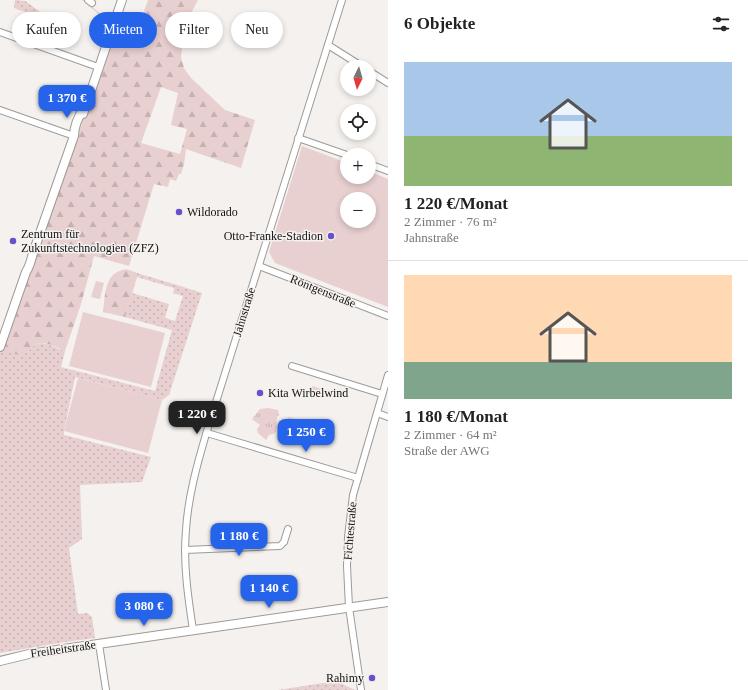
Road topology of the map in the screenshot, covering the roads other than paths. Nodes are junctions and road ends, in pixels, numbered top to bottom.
1 (122, 0) edge
2 (342, 0) edge
3 (0, 32) edge
4 (328, 45) junction
5 (352, 60) edge
6 (98, 67) junction
7 (376, 75) edge
8 (388, 83) edge
9 (0, 110) edge
10 (74, 136) junction
11 (298, 138) junction
12 (340, 153) edge
13 (376, 167) edge
14 (388, 171) edge
15 (259, 266) junction
16 (388, 316) edge
17 (0, 347) edge
18 (292, 366) dead end
19 (388, 375) edge
20 (382, 394) junction
21 (377, 414) junction
22 (388, 417) edge
23 (207, 433) junction
24 (358, 478) junction
25 (288, 529) dead end
26 (185, 550) junction
27 (388, 602) edge
28 (348, 607) junction
29 (193, 630) junction
30 (99, 644) junction
31 (0, 661) edge
32 (106, 690) edge
33 (361, 690) edge

1 - 6 street
2 - 4 street, Jahnstraße
3 - 6 street
4 - 5 street
4 - 11 street, Jahnstraße
6 - 10 street
7 - 8 street
9 - 10 street
10 - 17 street
11 - 12 street
11 - 15 street, Jahnstraße
13 - 14 street
15 - 16 street, Röntgenstraße
15 - 23 street, Jahnstraße
18 - 20 street
19 - 20 street, Fichtestraße
20 - 21 street, Fichtestraße
21 - 22 street
21 - 24 street, Fichtestraße
23 - 24 street
23 - 26 street, Jahnstraße
24 - 28 street, Fichtestraße
25 - 26 street
26 - 29 street, Jahnstraße
27 - 28 street, Freiheitstraße
28 - 29 street, Freiheitstraße
28 - 33 street, Fichtestraße
29 - 30 street, Freiheitstraße
30 - 31 street, Freiheitstraße
30 - 32 street

